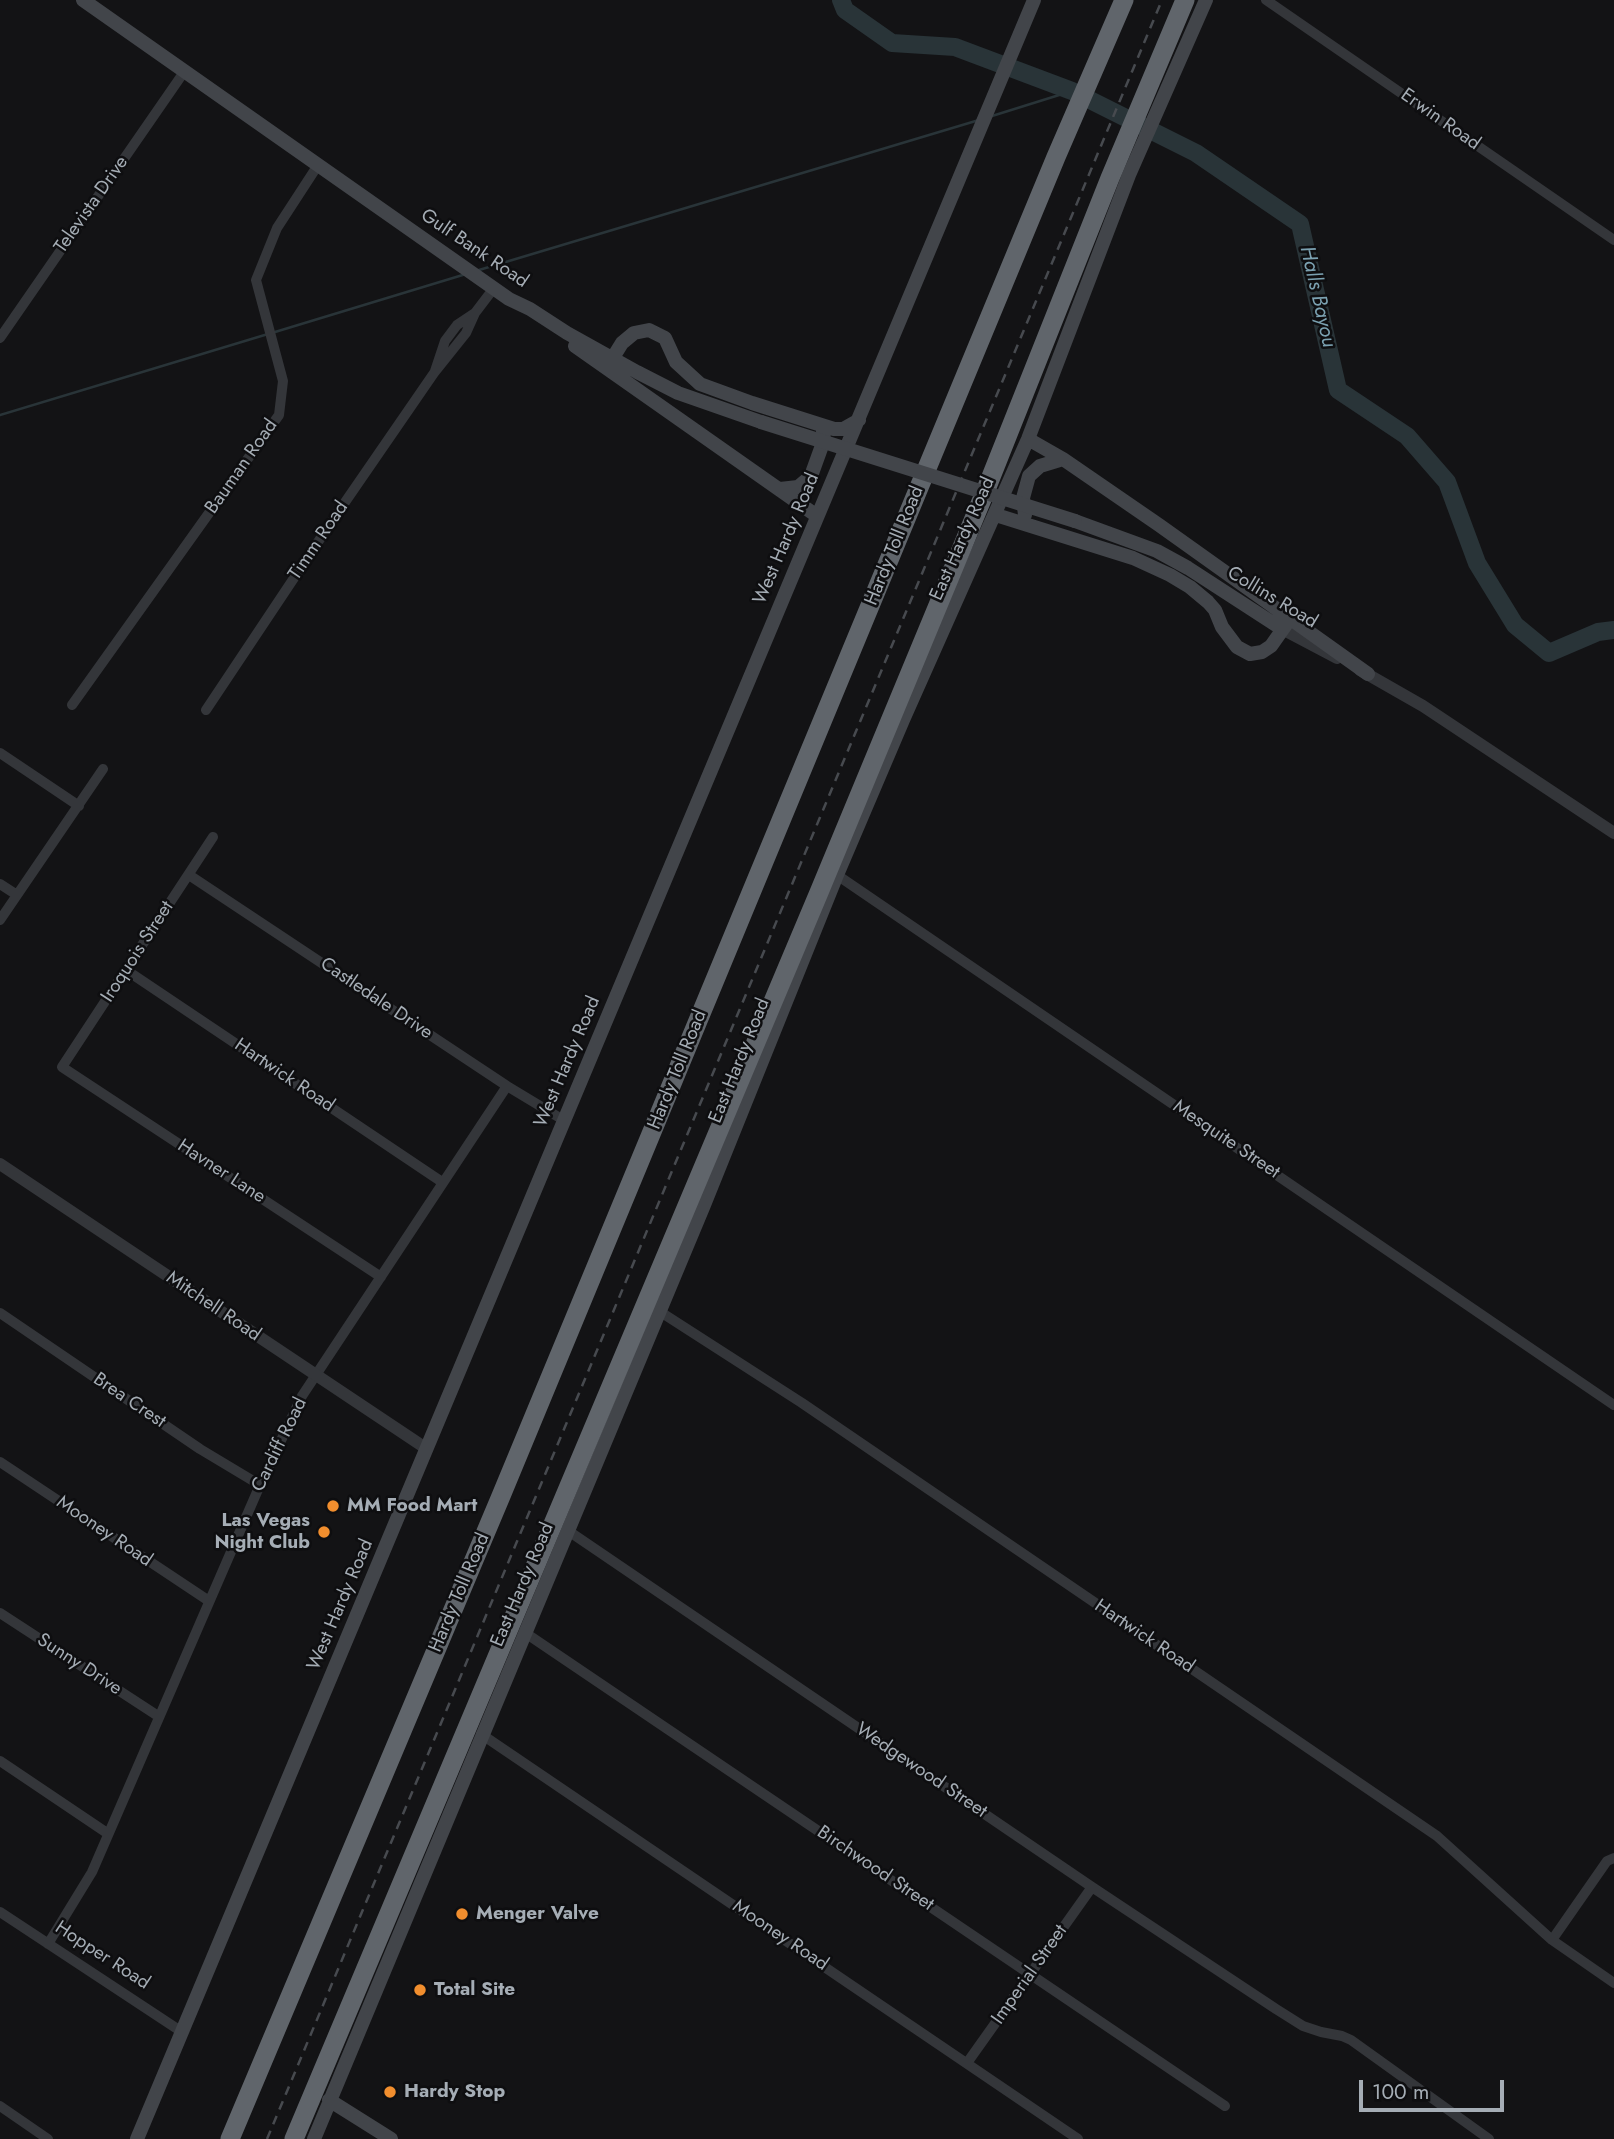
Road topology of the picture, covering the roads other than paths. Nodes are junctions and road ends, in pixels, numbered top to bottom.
1 (83, 0) edge
2 (1034, 0) edge
3 (1124, 0) edge
4 (1185, 0) edge
5 (1206, 0) edge
6 (1266, 0) edge
7 (184, 72) junction
8 (318, 165) junction
9 (1119, 177) junction
10 (1614, 240) edge
11 (490, 285) junction
12 (0, 338) edge
13 (609, 363) junction
14 (859, 419) junction
15 (816, 423) junction
16 (1028, 439) junction
17 (1063, 459) junction
18 (780, 489) junction
19 (996, 515) junction
20 (817, 516) junction
21 (1039, 527) junction
22 (1286, 624) junction
23 (1368, 674) joint
24 (72, 705) dead end
25 (206, 710) dead end
26 (0, 752) edge
27 (103, 769) dead end
28 (79, 806) junction
29 (1614, 833) edge
30 (213, 837) dead end
31 (189, 875) junction
32 (838, 875) junction
33 (0, 884) edge
34 (17, 895) junction
35 (0, 920) edge
36 (126, 970) junction
37 (62, 1067) joint
38 (508, 1086) junction
39 (565, 1121) junction
40 (0, 1164) edge
41 (442, 1182) junction
42 (381, 1277) junction
43 (659, 1311) junction
44 (0, 1313) edge
45 (316, 1376) junction
46 (1614, 1405) edge
47 (427, 1450) junction
48 (0, 1462) edge
49 (260, 1485) junction
50 (567, 1530) junction
51 (209, 1601) junction
52 (0, 1614) edge
53 (524, 1632) junction
54 (158, 1716) junction
55 (481, 1734) junction
56 (0, 1761) edge
57 (107, 1833) junction
58 (1614, 1857) edge
59 (1092, 1887) junction
60 (0, 1912) edge
61 (1552, 1940) junction
62 (48, 1944) junction
63 (1031, 1973) junction
64 (1614, 1983) edge
65 (182, 2032) junction
66 (967, 2063) junction
67 (329, 2100) junction
68 (0, 2106) edge
69 (1225, 2106) dead end
70 (48, 2139) edge
71 (137, 2139) edge
72 (230, 2139) edge
73 (294, 2139) edge
74 (314, 2139) edge
75 (391, 2139) edge
76 (1078, 2139) edge
77 (1489, 2139) edge

1 - 7 main road, Gulf Bank Road
2 - 14 main road, West Hardy Road
3 - 72 highway, Hardy Toll Road
4 - 9 highway
5 - 9 main road, East Hardy Road
6 - 10 street, Erwin Road
7 - 8 main road, Gulf Bank Road
7 - 12 street, Televista Drive
8 - 11 main road, Gulf Bank Road
8 - 24 street, Bauman Road
9 - 16 main road, East Hardy Road
9 - 73 highway
11 - 13 main road, Gulf Bank Road
11 - 25 street, Timm Road
13 - 15 main road
13 - 18 main road
13 - 22 main road, Collins Road, bridge
14 - 15 main road
14 - 20 main road, West Hardy Road
15 - 18 main road
16 - 17 main road
16 - 19 main road, East Hardy Road
17 - 21 main road
17 - 22 main road
18 - 20 main road
19 - 21 main road
19 - 32 main road, East Hardy Road
20 - 39 main road, West Hardy Road
21 - 22 main road
22 - 23 main road
23 - 29 street
26 - 28 street
27 - 28 street
28 - 34 street
30 - 31 street, Iroquois Street
31 - 36 street, Iroquois Street
31 - 38 street, Castledale Drive
32 - 43 main road, East Hardy Road
32 - 46 street, Mesquite Street
33 - 34 street
34 - 35 street
36 - 37 street, Iroquois Street
36 - 41 street, Hartwick Road
37 - 42 street, Havner Lane
38 - 39 street, Castledale Drive
38 - 41 street, Cardiff Road
39 - 47 main road, West Hardy Road
40 - 45 street, Mitchell Road
41 - 42 street, Cardiff Road
42 - 45 street, Cardiff Road
43 - 50 main road, East Hardy Road
43 - 61 street, Hartwick Road
44 - 49 street, Brea Crest
45 - 47 street, Mitchell Road
45 - 49 street, Cardiff Road
47 - 65 main road, West Hardy Road
48 - 51 street, Mooney Road
49 - 51 street, Cardiff Road
50 - 53 main road, East Hardy Road
50 - 59 street, Wedgewood Street
51 - 54 street, Cardiff Road
52 - 54 street, Sunny Drive
53 - 55 main road, East Hardy Road
53 - 63 street, Birchwood Street
54 - 57 street, Cardiff Road
55 - 66 street, Mooney Road
55 - 67 main road, East Hardy Road
56 - 57 street
57 - 62 street, Cardiff Road
58 - 61 street
59 - 63 street, Imperial Street
59 - 77 street, Wedgewood Street
60 - 62 street, Hopper Road
61 - 64 street, Hartwick Road
62 - 65 street, Hopper Road
63 - 66 street, Imperial Street
63 - 69 street, Birchwood Street
65 - 71 main road, West Hardy Road
66 - 76 street, Mooney Road
67 - 74 main road, East Hardy Road
67 - 75 main road
68 - 70 street

